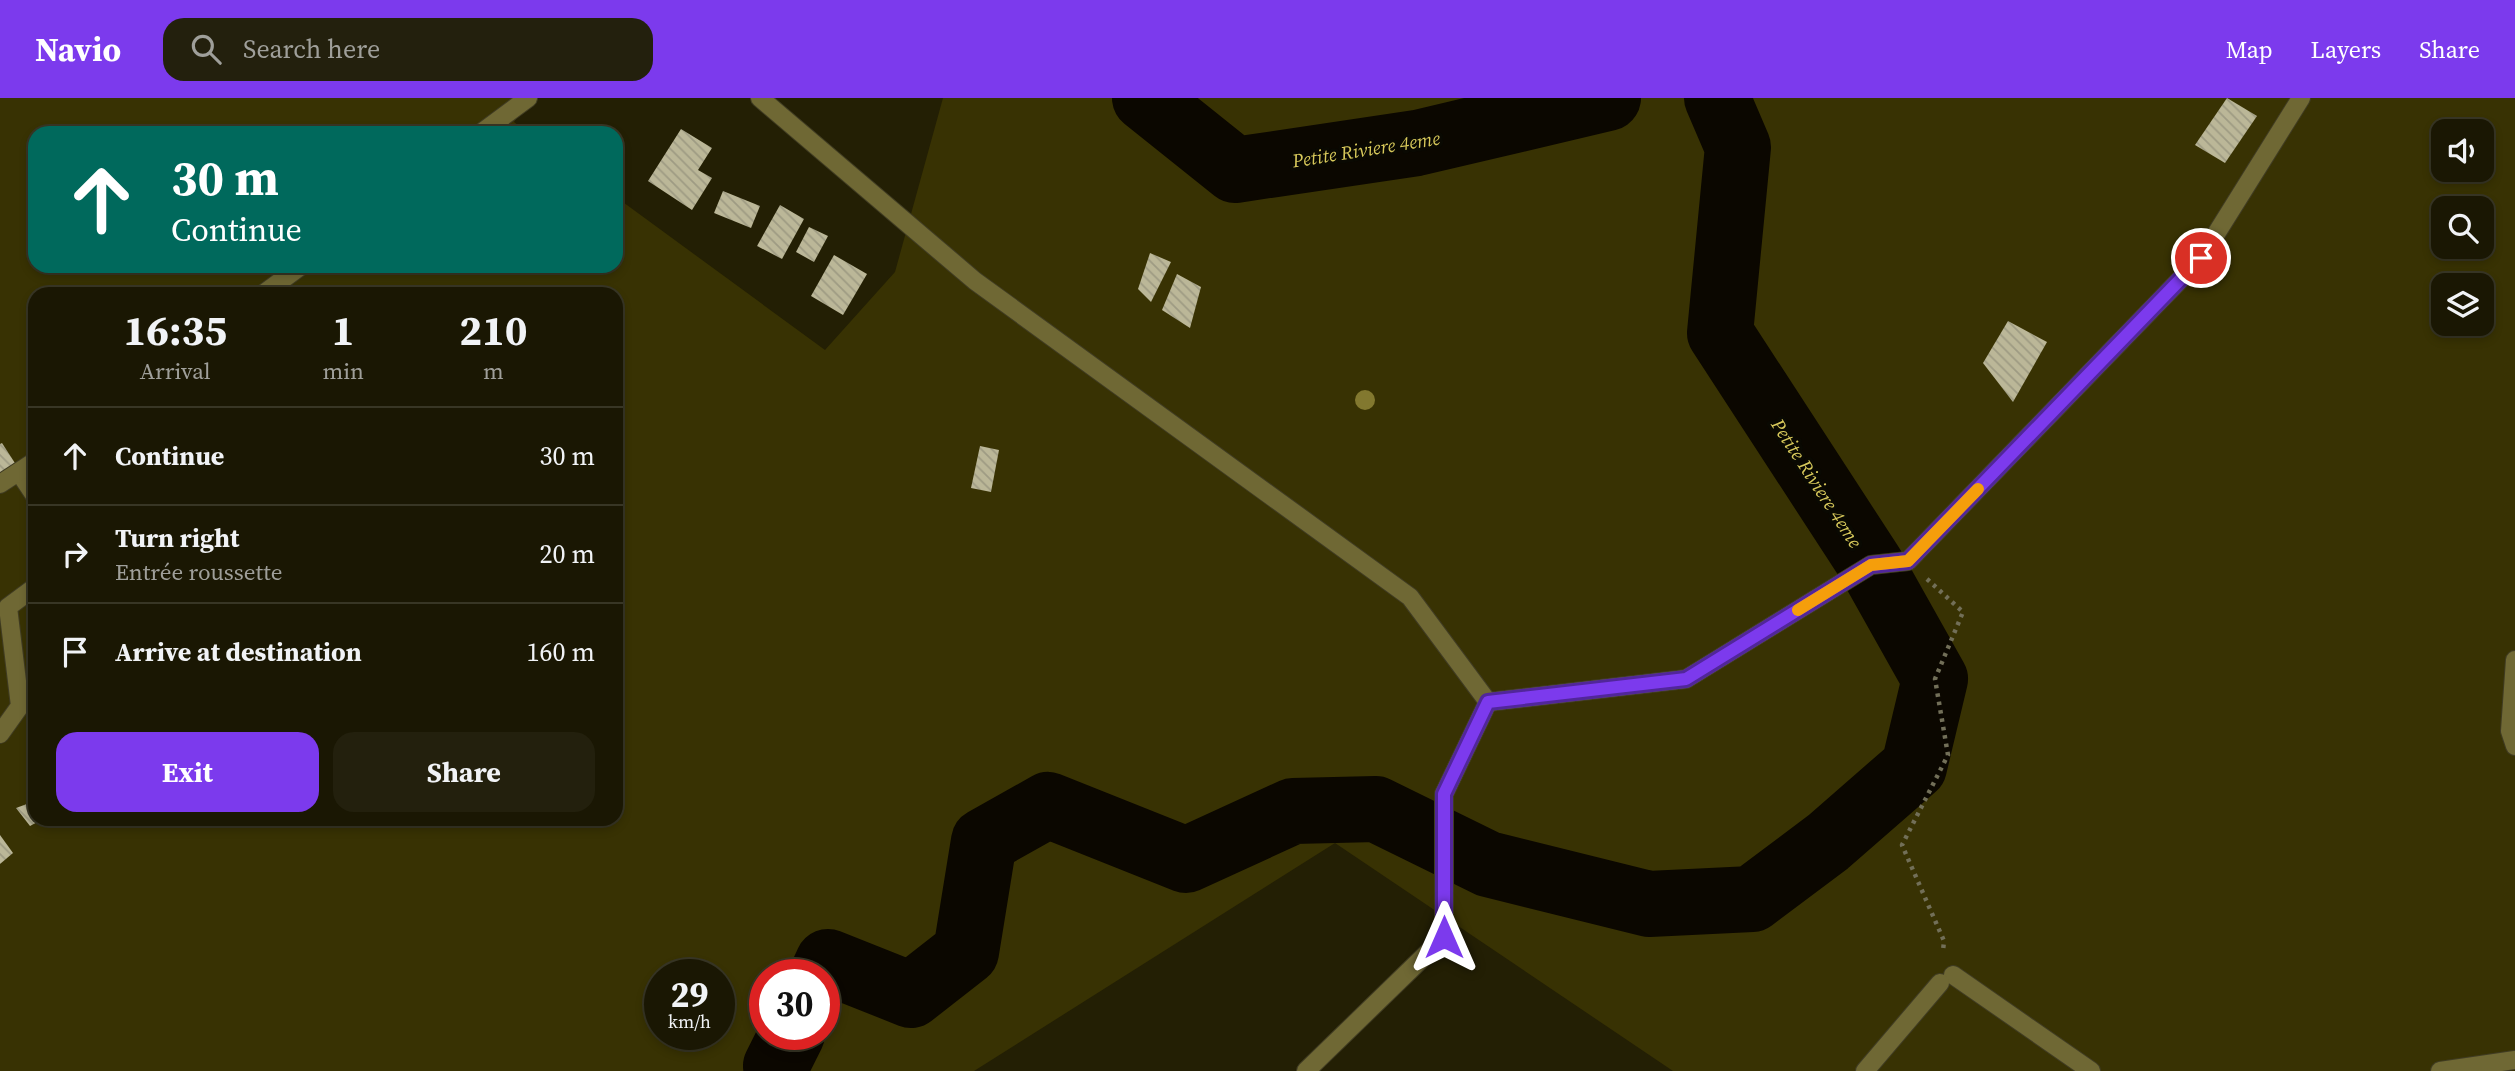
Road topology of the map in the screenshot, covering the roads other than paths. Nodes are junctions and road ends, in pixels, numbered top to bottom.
1 (528, 98) edge
2 (760, 98) edge
3 (2301, 98) edge
4 (490, 126) edge
5 (292, 273) edge
6 (272, 287) edge
7 (28, 466) edge
8 (19, 472) junction
9 (0, 484) edge
10 (28, 486) edge
11 (28, 592) edge
12 (2515, 660) edge
13 (1488, 702) junction
14 (0, 734) edge
15 (2515, 746) edge
16 (2515, 1060) edge
17 (1306, 1071) edge
18 (1865, 1071) edge
19 (2091, 1071) edge
20 (2440, 1071) edge

1 - 4 street
2 - 13 street
3 - 13 street
5 - 6 street
7 - 8 street
8 - 9 street
8 - 10 street
11 - 14 street
12 - 15 street
13 - 17 street
16 - 20 street
18 - 19 street

